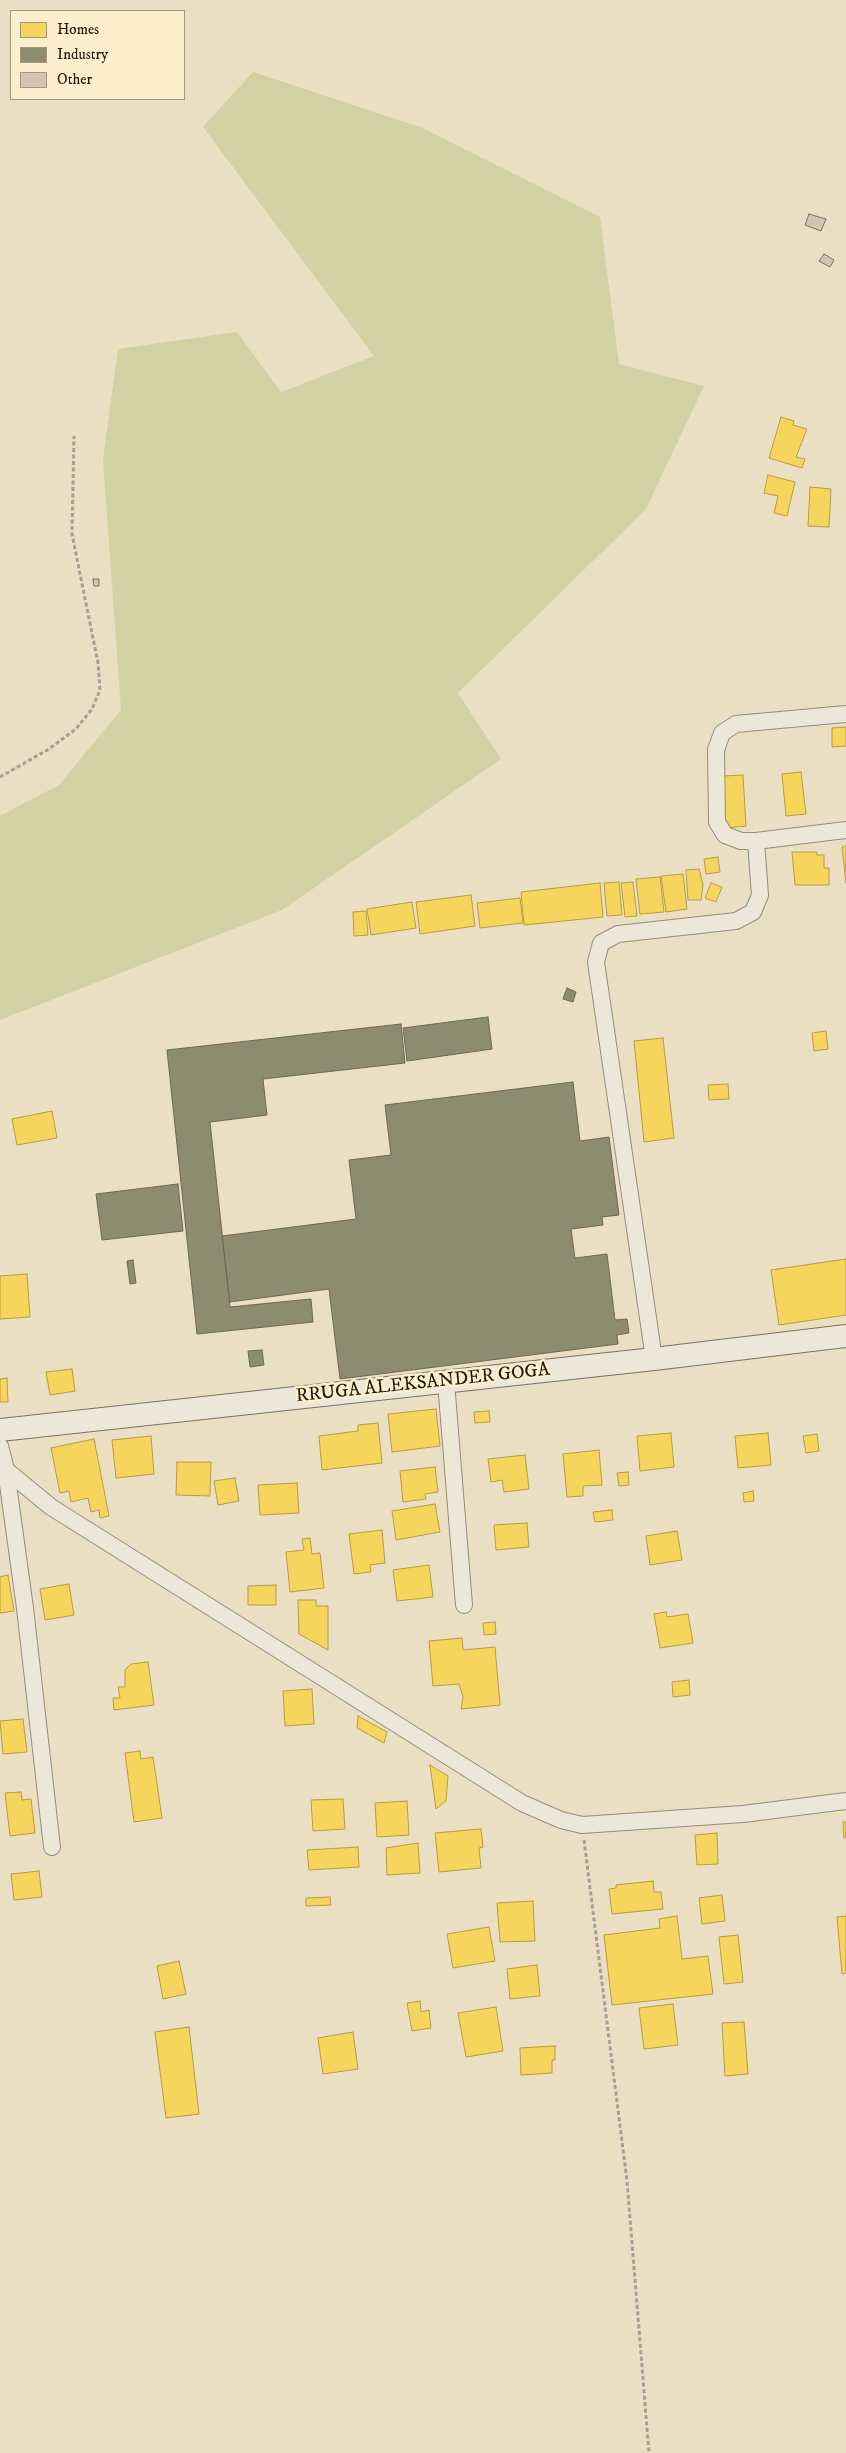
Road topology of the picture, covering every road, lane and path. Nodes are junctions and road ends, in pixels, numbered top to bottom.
1 (74, 436) dead end
2 (846, 714) edge
3 (0, 777) edge
4 (846, 830) edge
5 (756, 841) junction
6 (846, 1336) edge
7 (654, 1359) junction
8 (446, 1382) junction
9 (0, 1430) edge
10 (0, 1446) edge
11 (6, 1470) junction
12 (464, 1604) dead end
13 (846, 1801) edge
14 (582, 1825) junction
15 (52, 1847) dead end
16 (649, 2453) edge

1 - 3 path
2 - 5 street
4 - 5 street
5 - 7 street
6 - 7 main road, RRUGA ALEKSANDER GOGA
7 - 8 main road, RRUGA ALEKSANDER GOGA
8 - 9 main road, RRUGA ALEKSANDER GOGA
8 - 12 street
10 - 11 street
11 - 14 street
11 - 15 street
13 - 14 street
14 - 16 path

